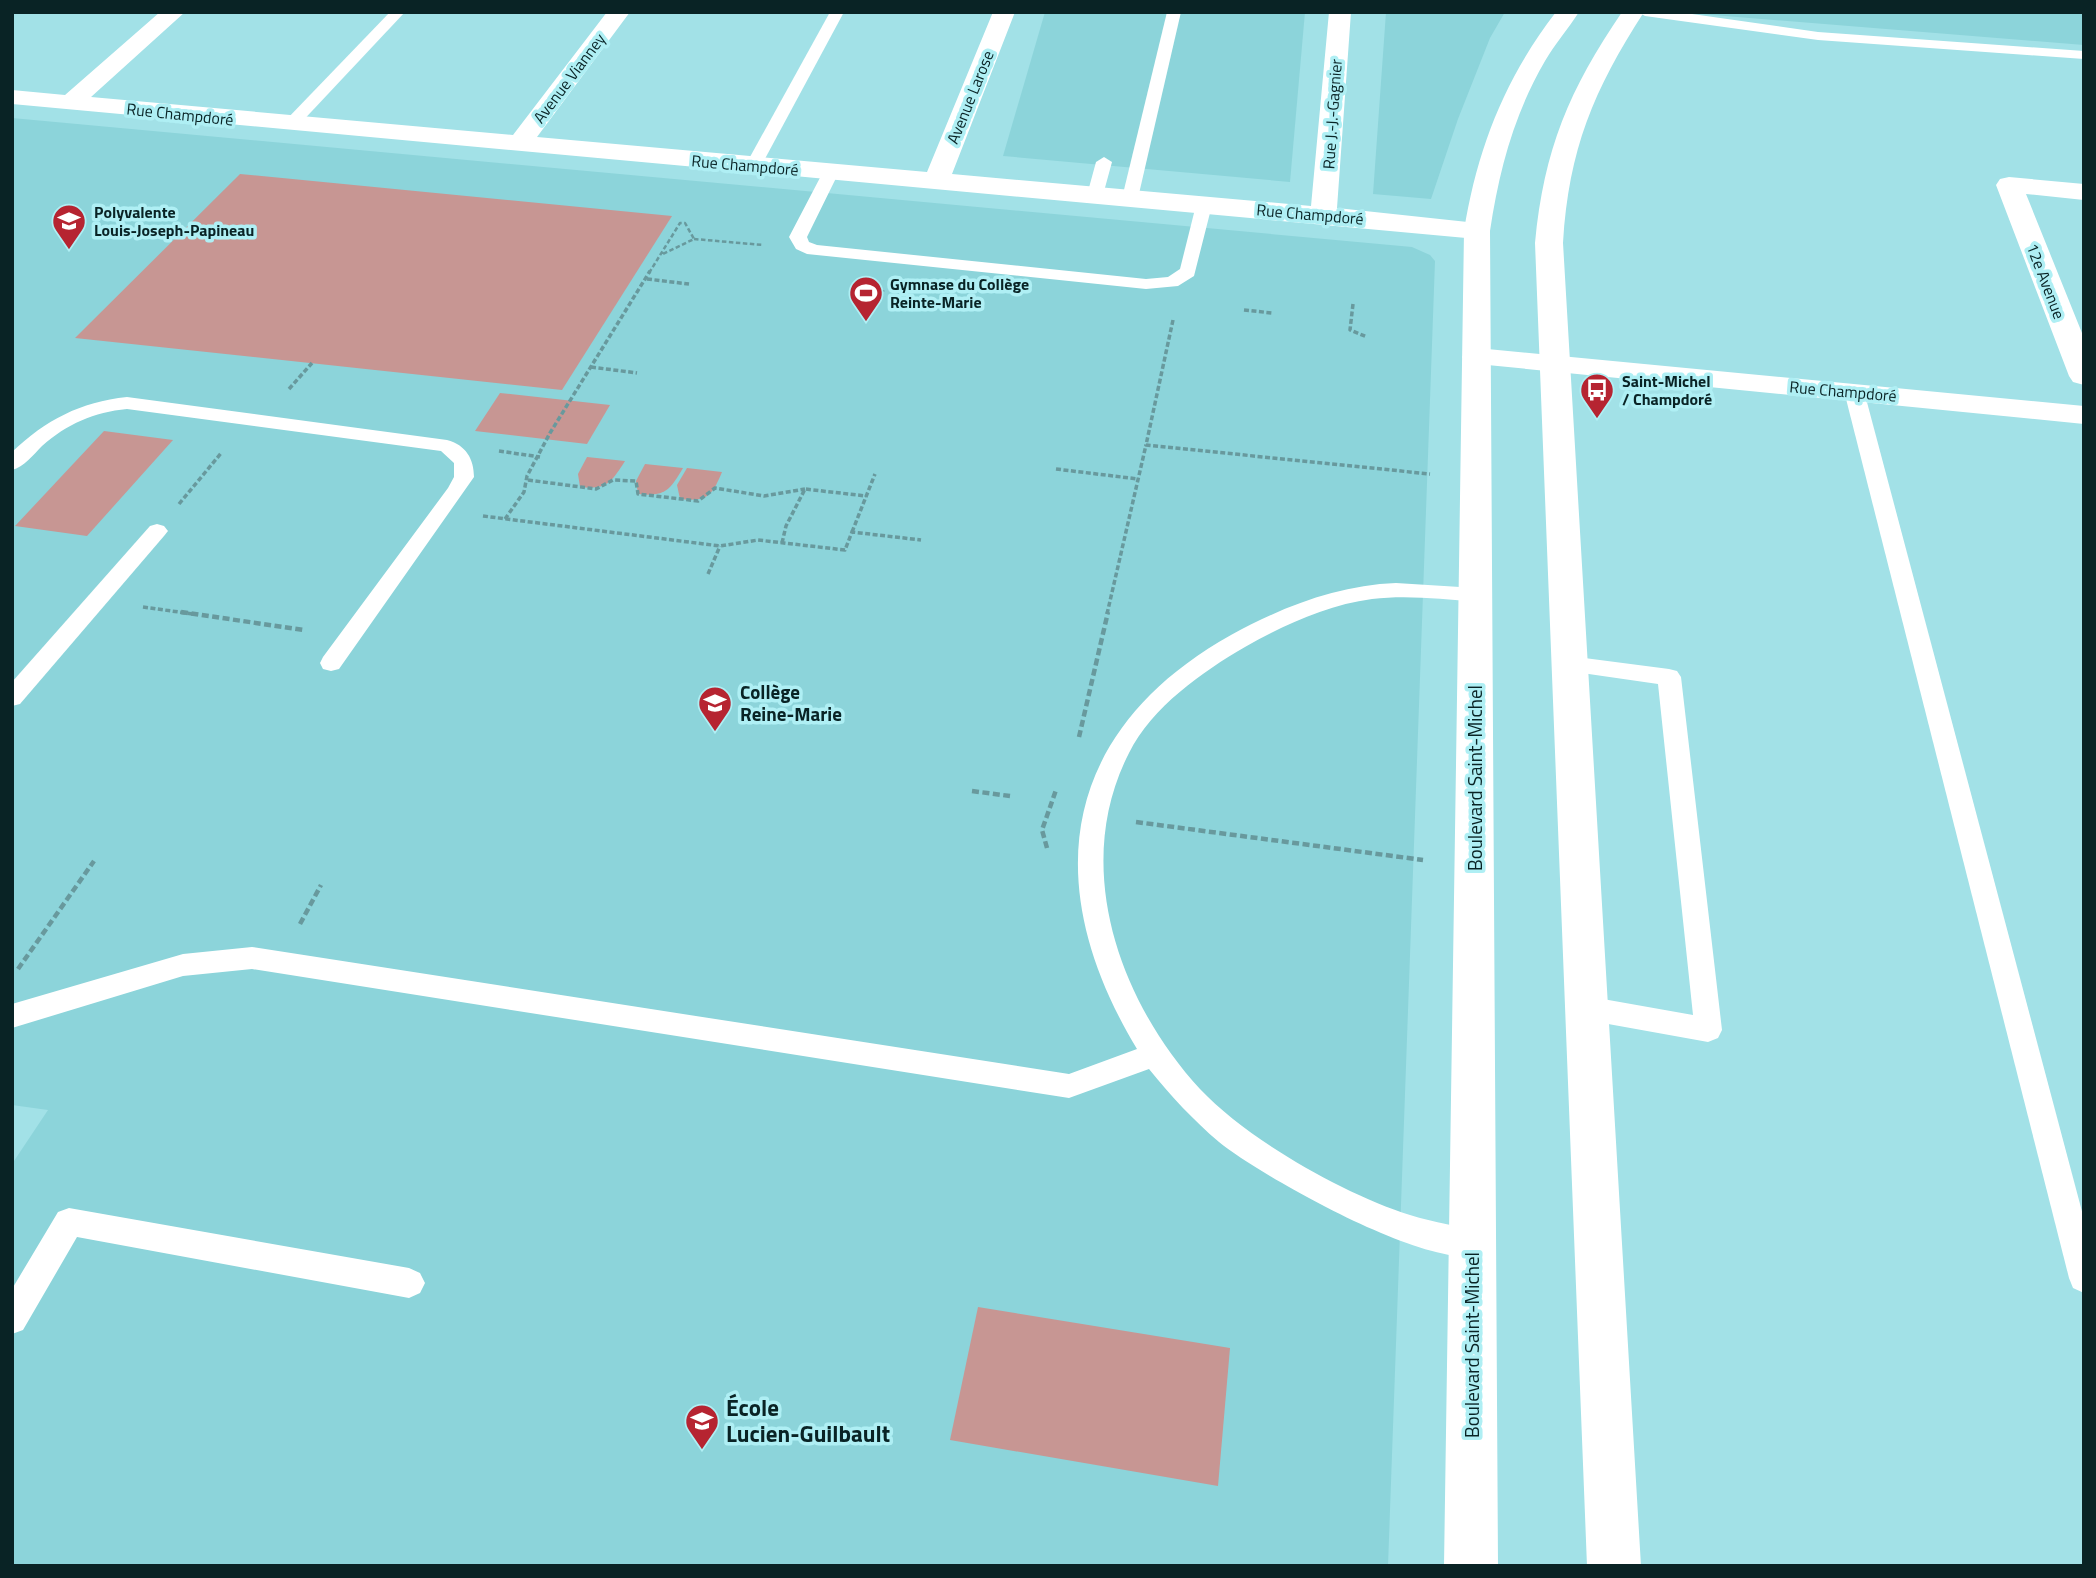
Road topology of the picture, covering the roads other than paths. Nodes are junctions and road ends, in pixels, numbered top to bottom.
1 (174, 12) edge
2 (398, 12) edge
3 (619, 12) edge
4 (837, 12) edge
5 (1004, 12) edge
6 (1174, 12) edge
7 (1340, 12) edge
8 (1568, 12) edge
9 (1633, 12) edge
10 (1646, 12) edge
11 (2084, 55) edge
12 (12, 97) edge
13 (70, 103) junction
14 (291, 124) junction
15 (519, 144) junction
16 (1104, 162) dead end
17 (753, 166) junction
18 (831, 172) junction
19 (936, 181) junction
20 (2084, 192) edge
21 (1095, 195) junction
22 (1130, 198) junction
23 (1204, 205) junction
24 (1323, 215) junction
25 (1477, 232) junction
26 (1477, 357) junction
27 (1553, 364) junction
28 (2084, 376) edge
29 (1854, 391) junction
30 (2084, 415) edge
31 (12, 464) edge
32 (157, 531) road end
33 (1476, 596) junction
34 (331, 663) dead end
35 (1569, 663) junction
36 (12, 698) edge
37 (1586, 1008) junction
38 (12, 1016) edge
39 (1155, 1055) junction
40 (1473, 1244) junction
41 (2084, 1278) edge
42 (409, 1283) dead end
43 (12, 1319) edge
44 (1471, 1566) edge
45 (1614, 1566) edge

1 - 13 street
2 - 14 lane
3 - 15 street, Avenue Vianney
4 - 17 lane
5 - 19 street, Avenue Larose
6 - 22 lane
7 - 24 street, Rue J.-J.-Gagnier
8 - 25 street, Boulevard Saint-Michel
9 - 27 street
10 - 11 lane
12 - 13 street, Rue Champdoré
13 - 14 street, Rue Champdoré
14 - 15 street, Rue Champdoré
15 - 17 street, Rue Champdoré
16 - 21 lane
17 - 18 street, Rue Champdoré
18 - 19 street, Rue Champdoré
18 - 23 lane
19 - 21 street, Rue Champdoré
20 - 28 street, 12e Avenue
21 - 22 street, Rue Champdoré
22 - 23 street, Rue Champdoré
23 - 24 street, Rue Champdoré
24 - 25 street, Rue Champdoré
25 - 26 street, Boulevard Saint-Michel
26 - 27 street, Rue Champdoré
26 - 33 street, Boulevard Saint-Michel
27 - 29 street, Rue Champdoré
27 - 35 street
29 - 30 street, Rue Champdoré
29 - 41 lane
31 - 34 lane
32 - 36 lane
33 - 39 lane
33 - 40 street, Boulevard Saint-Michel
35 - 37 street
35 - 37 lane
37 - 45 street
38 - 39 lane
39 - 40 lane
40 - 44 street, Boulevard Saint-Michel
42 - 43 lane

